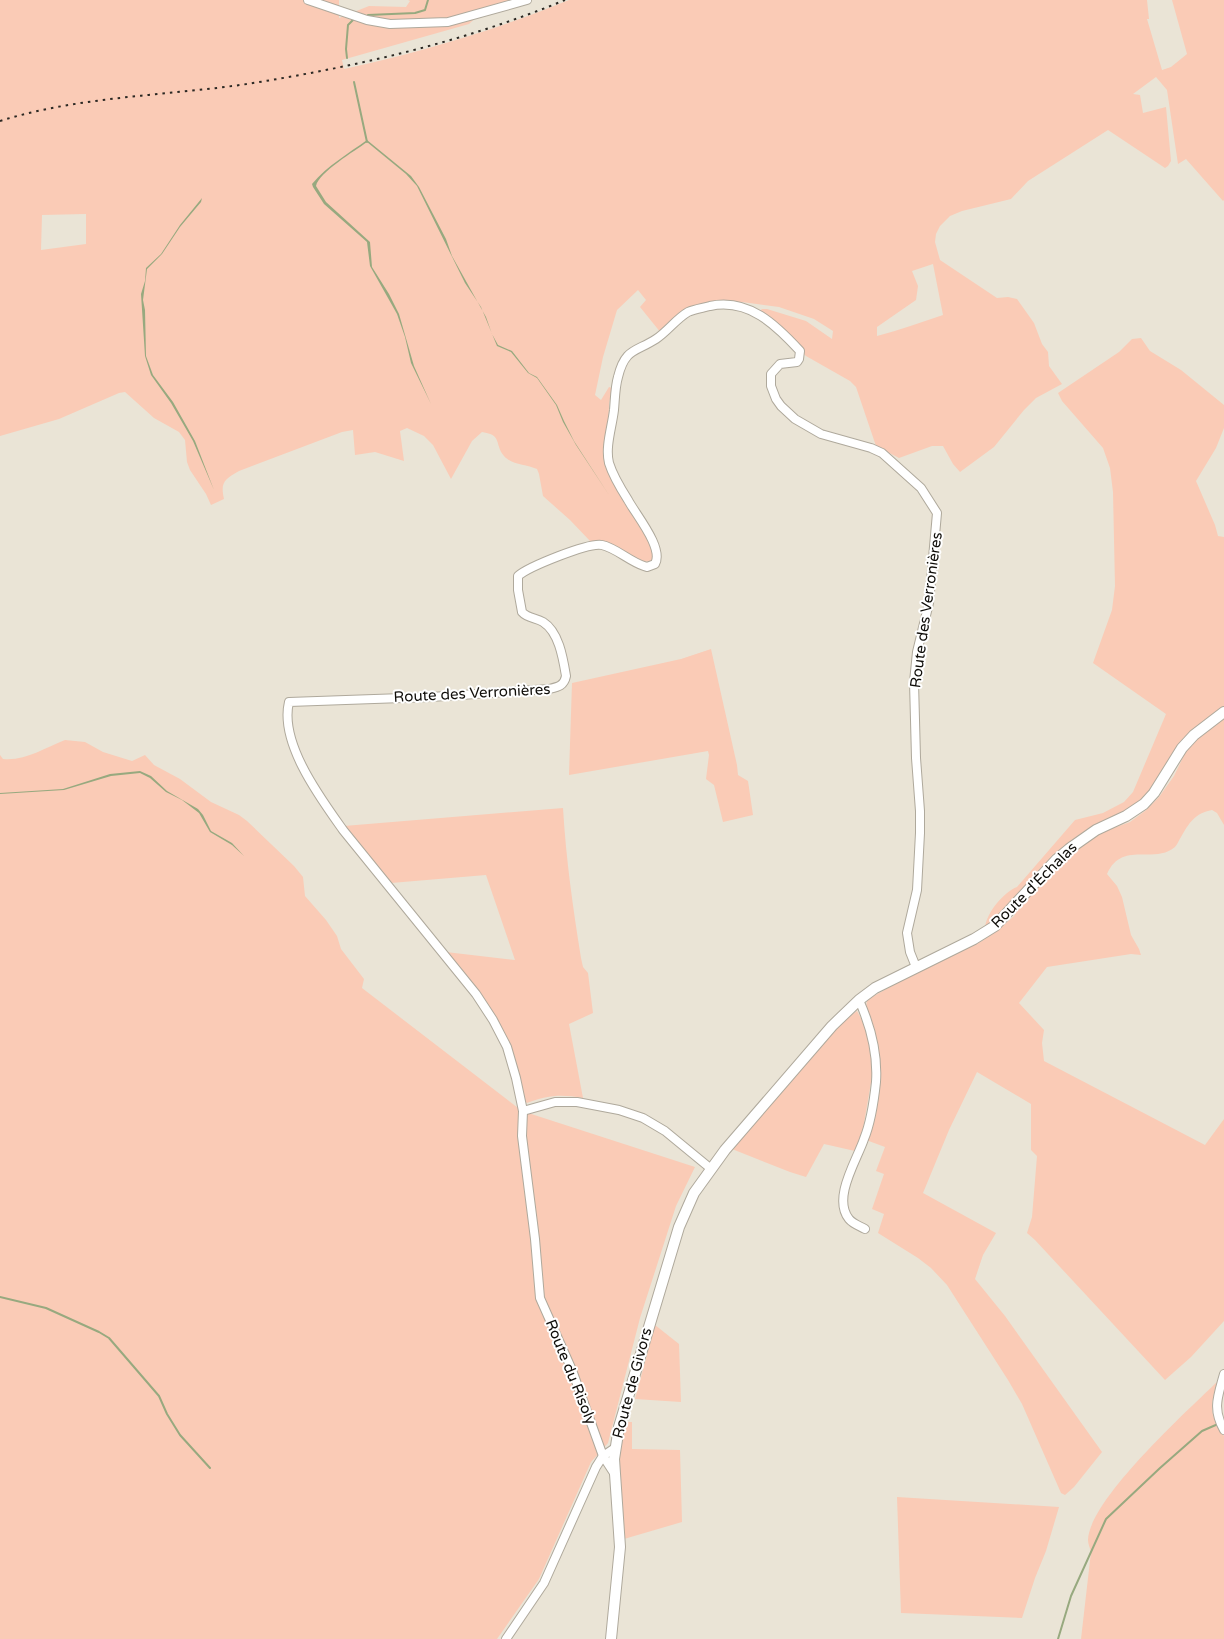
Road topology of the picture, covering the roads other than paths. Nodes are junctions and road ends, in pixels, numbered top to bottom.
1 (308, 0) edge
2 (528, 0) edge
3 (1224, 712) edge
4 (916, 967) junction
5 (859, 1000) junction
6 (523, 1111) junction
7 (710, 1168) junction
8 (865, 1229) dead end
9 (1224, 1374) edge
10 (1224, 1430) edge
11 (615, 1448) junction
12 (603, 1456) junction
13 (614, 1473) junction
14 (506, 1639) edge
15 (610, 1639) edge

1 - 2 street
3 - 4 street, Route d'Échalas
4 - 5 street, Route d'Échalas
4 - 6 street, Route des Verronières
5 - 7 street, Route de Givors
5 - 8 street
6 - 7 street
6 - 12 street, Route du Risoly
7 - 11 street, Route de Givors
9 - 10 street
11 - 12 street
11 - 13 street, Route de Givors
12 - 13 street, Route du Risoly
12 - 14 street
13 - 15 street, Route de Givors

